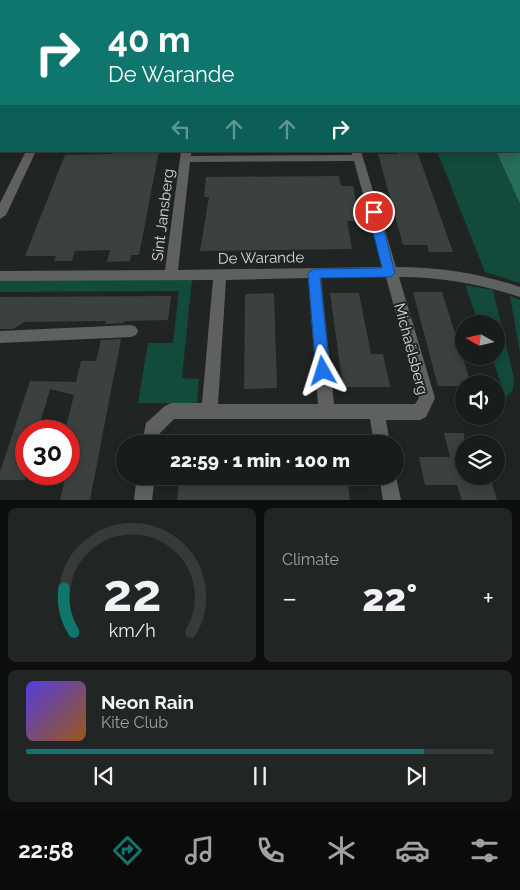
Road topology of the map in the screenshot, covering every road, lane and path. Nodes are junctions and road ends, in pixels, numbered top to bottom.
1 (31, 152) edge
2 (185, 155) edge
3 (357, 155) edge
4 (0, 215) edge
5 (314, 273) junction
6 (390, 273) junction
7 (171, 274) junction
8 (220, 274) junction
9 (0, 276) edge
10 (520, 292) edge
11 (131, 331) dead end
12 (0, 336) edge
13 (327, 410) junction
14 (209, 411) junction
15 (377, 413) junction
16 (151, 435) edge
17 (381, 435) edge
18 (144, 485) edge
19 (390, 485) edge
20 (142, 500) edge
21 (392, 500) edge

1 - 4 street
2 - 3 street, Sint Jansberg
2 - 7 street, Sint Jansberg
3 - 6 street, Sint Jansberg
5 - 6 street, De Warande
5 - 8 street, De Warande
5 - 13 street
6 - 10 street, De Warande
6 - 15 street, Michaëlsberg
7 - 8 street, De Warande
7 - 9 street, De Warande
8 - 14 street
11 - 12 street
13 - 14 street, Michaëlsberg
13 - 15 street, Michaëlsberg
14 - 16 street, Michaëlsberg
15 - 17 street
18 - 20 street
19 - 21 street

